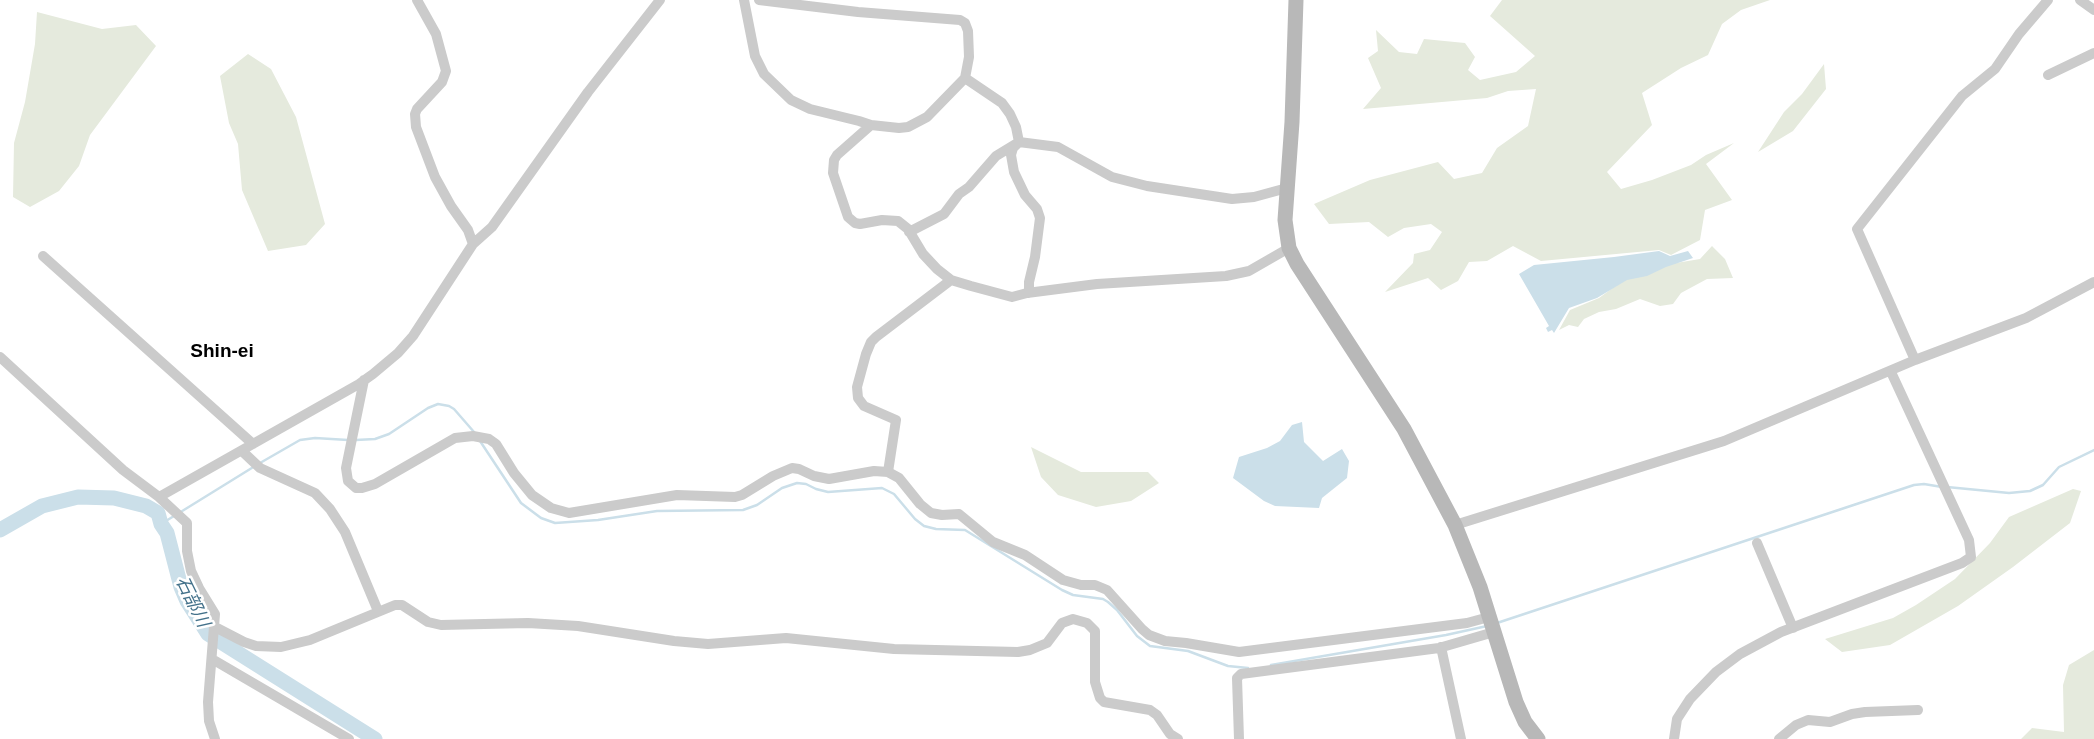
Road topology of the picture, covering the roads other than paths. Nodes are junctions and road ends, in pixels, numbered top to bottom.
1 (417, 0) edge
2 (660, 0) edge
3 (744, 0) edge
4 (759, 0) edge
5 (1296, 0) edge
6 (2048, 0) edge
7 (2080, 0) edge
8 (2094, 10) edge
9 (2094, 53) edge
10 (2048, 74) dead end
11 (965, 78) junction
12 (871, 125) junction
13 (1018, 142) junction
14 (1287, 188) junction
15 (909, 232) junction
16 (473, 244) junction
17 (1289, 248) junction
18 (44, 256) dead end
19 (951, 280) junction
20 (2094, 282) edge
21 (1029, 293) junction
22 (0, 357) edge
23 (1915, 360) junction
24 (1891, 372) junction
25 (364, 380) junction
26 (253, 444) junction
27 (242, 450) junction
28 (888, 472) junction
29 (159, 497) junction
30 (1455, 526) junction
31 (1757, 543) dead end
32 (378, 611) junction
33 (1489, 616) junction
34 (215, 627) junction
35 (1793, 628) junction
36 (1494, 632) junction
37 (1441, 648) junction
38 (212, 659) junction
39 (1918, 710) dead end
40 (215, 739) edge
41 (349, 739) edge
42 (1178, 739) edge
43 (1239, 739) edge
44 (1461, 739) edge
45 (1538, 739) edge
46 (1674, 739) edge
47 (1779, 739) edge

1 - 16 street
2 - 16 street
3 - 12 street
4 - 11 street
5 - 14 street
6 - 23 street
7 - 8 street
9 - 10 street
11 - 12 street
11 - 13 street
12 - 15 street
13 - 14 street
13 - 15 street
13 - 21 street
14 - 17 street
15 - 19 street
16 - 25 street
17 - 21 street
17 - 30 street
18 - 26 street
19 - 21 street
19 - 28 street
20 - 23 street
22 - 29 street
23 - 24 street
24 - 30 street
24 - 35 street
25 - 26 street
25 - 28 street
26 - 27 street
27 - 29 street
27 - 32 street
28 - 33 street
29 - 34 street
30 - 33 street
31 - 35 street
32 - 34 street
32 - 42 street
33 - 36 street
34 - 38 street
35 - 46 street
36 - 37 street
36 - 45 street
37 - 43 street
37 - 44 street
38 - 40 street
38 - 41 street
39 - 47 street

